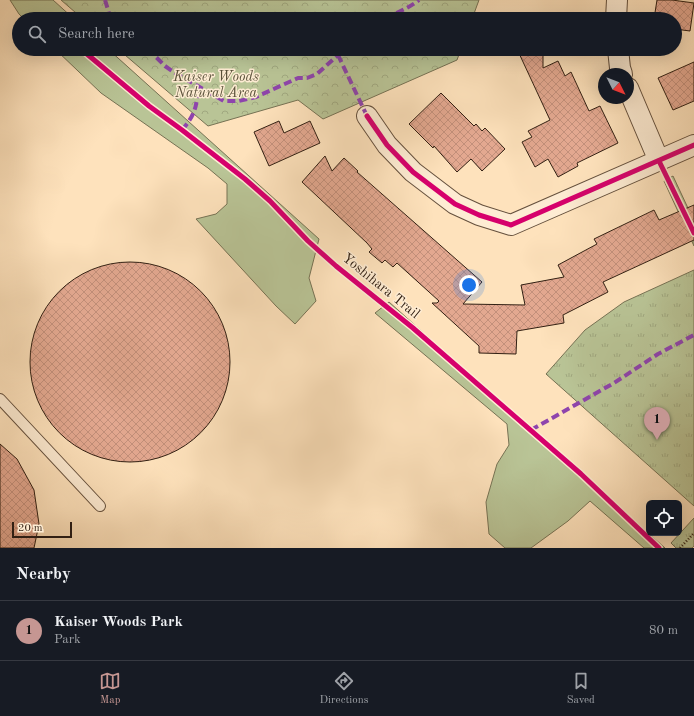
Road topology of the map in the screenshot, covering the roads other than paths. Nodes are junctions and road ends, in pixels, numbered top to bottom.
1 (617, 0) edge
2 (616, 12) edge
3 (619, 56) edge
4 (620, 68) edge
5 (634, 102) edge
6 (367, 116) dead end
7 (694, 145) edge
8 (659, 161) junction
9 (0, 399) edge
10 (100, 506) dead end

1 - 2 street
3 - 4 street
5 - 8 street
6 - 8 street
7 - 8 street
9 - 10 lane

